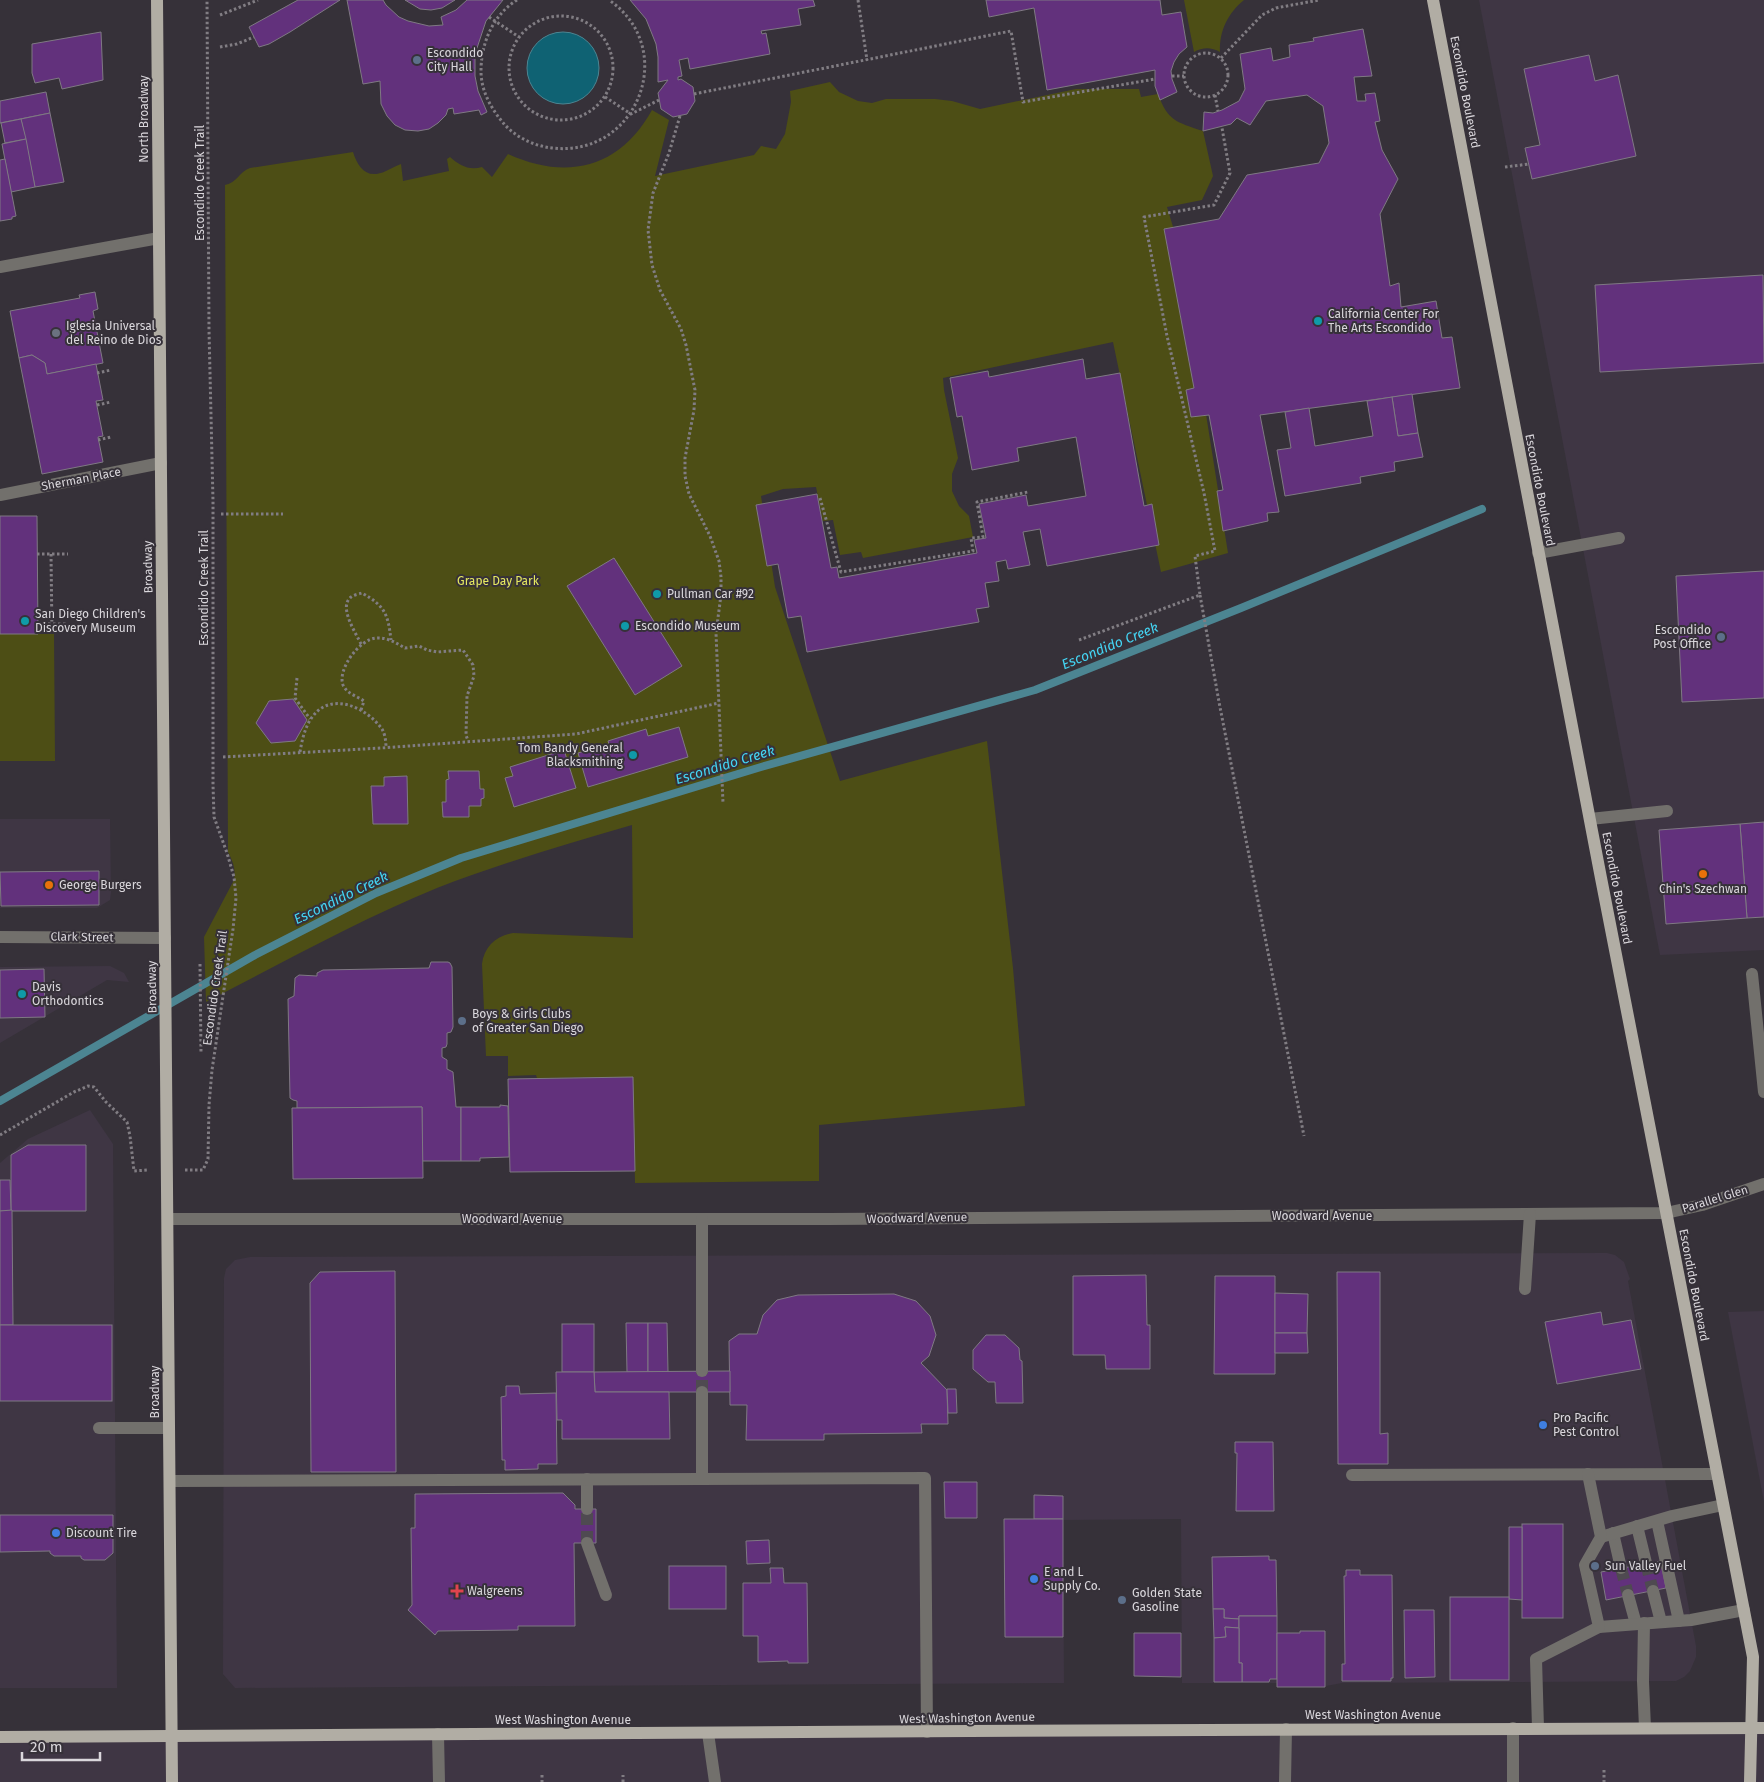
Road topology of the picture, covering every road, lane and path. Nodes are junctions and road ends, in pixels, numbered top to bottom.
1 (157, 0) edge
2 (207, 0) edge
3 (258, 0) edge
4 (517, 0) edge
5 (608, 0) edge
6 (858, 0) edge
7 (1319, 0) edge
8 (1433, 0) edge
9 (1298, 2) edge
10 (220, 15) dead end
11 (488, 17) dead end
12 (494, 21) junction
13 (254, 37) dead end
14 (518, 37) junction
15 (220, 47) dead end
16 (1221, 58) junction
17 (867, 60) junction
18 (1172, 76) dead end
19 (1184, 76) junction
20 (1155, 79) dead end
21 (694, 94) dead end
22 (1214, 95) junction
23 (605, 98) junction
24 (660, 100) dead end
25 (1218, 111) dead end
26 (631, 114) junction
27 (680, 116) dead end
28 (1222, 128) dead end
29 (1529, 164) dead end
30 (1505, 167) dead end
31 (160, 238) junction
32 (0, 267) edge
33 (111, 370) dead end
34 (97, 373) dead end
35 (111, 402) dead end
36 (97, 405) dead end
37 (111, 437) dead end
38 (98, 440) dead end
39 (161, 463) junction
40 (1028, 492) dead end
41 (0, 495) edge
42 (820, 498) dead end
43 (221, 514) dead end
44 (283, 514) dead end
45 (1619, 538) dead end
46 (1538, 553) junction
47 (37, 554) dead end
48 (51, 554) junction
49 (68, 554) dead end
50 (1200, 595) junction
51 (38, 624) dead end
52 (52, 624) junction
53 (68, 624) dead end
54 (52, 634) dead end
55 (391, 640) junction
56 (1079, 640) dead end
57 (361, 644) junction
58 (298, 678) dead end
59 (719, 703) junction
60 (361, 710) junction
61 (311, 720) junction
62 (468, 741) junction
63 (386, 748) junction
64 (300, 752) junction
65 (223, 756) dead end
66 (723, 803) dead end
67 (1667, 811) dead end
68 (1590, 819) junction
69 (0, 937) edge
70 (165, 938) junction
71 (200, 964) dead end
72 (1752, 974) dead end
73 (201, 1053) dead end
74 (1764, 1092) edge
75 (0, 1135) edge
76 (1304, 1136) dead end
77 (203, 1170) dead end
78 (134, 1171) dead end
79 (1764, 1184) edge
80 (1666, 1213) junction
81 (1530, 1214) junction
82 (702, 1219) junction
83 (168, 1220) junction
84 (1526, 1289) dead end
85 (702, 1371) tunnel mouth
86 (702, 1392) tunnel mouth
87 (99, 1428) dead end
88 (169, 1428) junction
89 (1588, 1474) junction
90 (1717, 1474) junction
91 (1352, 1475) dead end
92 (587, 1479) junction
93 (702, 1479) junction
94 (170, 1481) junction
95 (1723, 1505) junction
96 (587, 1510) tunnel mouth
97 (1657, 1520) junction
98 (1638, 1526) junction
99 (1607, 1535) junction
100 (587, 1543) tunnel mouth
101 (1646, 1563) tunnel mouth
102 (1622, 1568) tunnel mouth
103 (1653, 1591) tunnel mouth
104 (606, 1595) dead end
105 (1628, 1595) tunnel mouth
106 (1744, 1610) junction
107 (1679, 1621) junction
108 (1661, 1622) junction
109 (1640, 1624) junction
110 (1599, 1627) junction
111 (1513, 1728) junction
112 (1538, 1728) junction
113 (1645, 1728) junction
114 (1758, 1728) edge
115 (1286, 1729) junction
116 (927, 1732) junction
117 (708, 1733) junction
118 (438, 1734) junction
119 (171, 1736) junction
120 (0, 1737) edge
121 (1604, 1770) dead end
122 (542, 1775) dead end
123 (623, 1775) dead end
124 (172, 1782) edge
125 (438, 1782) edge
126 (542, 1782) edge
127 (623, 1782) edge
128 (715, 1782) edge
129 (1285, 1782) edge
130 (1513, 1782) edge
131 (1604, 1782) edge
132 (1750, 1782) edge

1 - 31 main road, North Broadway
2 - 77 path, Escondido Creek Trail
3 - 10 path
4 - 12 path
5 - 26 path
6 - 17 path
7 - 9 path
8 - 46 main road, Escondido Boulevard
9 - 16 path
11 - 12 path
12 - 14 path
12 - 26 path
13 - 15 path
14 - 23 path
14 - 23 path
16 - 19 path
16 - 22 path
17 - 20 path
17 - 21 path
18 - 19 path
19 - 22 path
22 - 25 path
23 - 26 path
24 - 26 path
27 - 59 path
28 - 50 path
29 - 30 path
31 - 32 street
31 - 39 main road, Broadway
33 - 34 path
35 - 36 path
37 - 38 path
39 - 41 street, Sherman Place
39 - 70 main road, Broadway
40 - 42 path
43 - 44 path
45 - 46 street
46 - 68 main road, Escondido Boulevard
47 - 48 path
48 - 49 path
48 - 52 path
50 - 56 path
50 - 76 path
51 - 52 path
52 - 53 path
52 - 54 path
55 - 57 path
55 - 57 path
55 - 62 path
57 - 60 path
58 - 61 path
59 - 62 path
59 - 66 path
60 - 61 path
60 - 63 path
61 - 64 path
62 - 63 path
63 - 64 path
64 - 65 path
67 - 68 street
68 - 80 main road, Escondido Boulevard
69 - 70 street, Clark Street
70 - 83 main road, Broadway
71 - 73 path
72 - 74 street
75 - 78 path
79 - 80 street, Parallel Glen
80 - 81 street, Woodward Avenue
80 - 90 main road, Escondido Boulevard
81 - 82 street, Woodward Avenue
81 - 84 street
82 - 83 street, Woodward Avenue
82 - 85 street
83 - 88 main road, Broadway
86 - 93 street
87 - 88 street
88 - 94 main road, Broadway
89 - 90 street
89 - 91 street
89 - 99 street
90 - 95 main road, Escondido Boulevard
92 - 93 street
92 - 94 street
92 - 96 street
93 - 116 street
94 - 119 main road, Broadway
95 - 97 street
95 - 106 main road, Escondido Boulevard
97 - 98 street
97 - 107 street
98 - 99 street
98 - 101 street
99 - 102 street
99 - 110 street
100 - 104 street
103 - 108 street
105 - 109 street
106 - 107 street
106 - 114 main road, Escondido Boulevard
107 - 108 street
108 - 109 street
109 - 110 street
109 - 113 street
110 - 112 street
111 - 112 main road, West Washington Avenue
111 - 115 main road, West Washington Avenue
111 - 130 street
112 - 113 main road, West Washington Avenue
113 - 114 main road, West Washington Avenue
114 - 132 main road, Escondido Boulevard
115 - 116 main road, West Washington Avenue
115 - 129 street
116 - 117 main road, West Washington Avenue
117 - 118 main road, West Washington Avenue
117 - 128 street
118 - 119 main road, West Washington Avenue
118 - 125 street
119 - 120 main road, West Washington Avenue
119 - 124 main road
121 - 131 path
122 - 126 path
123 - 127 path

